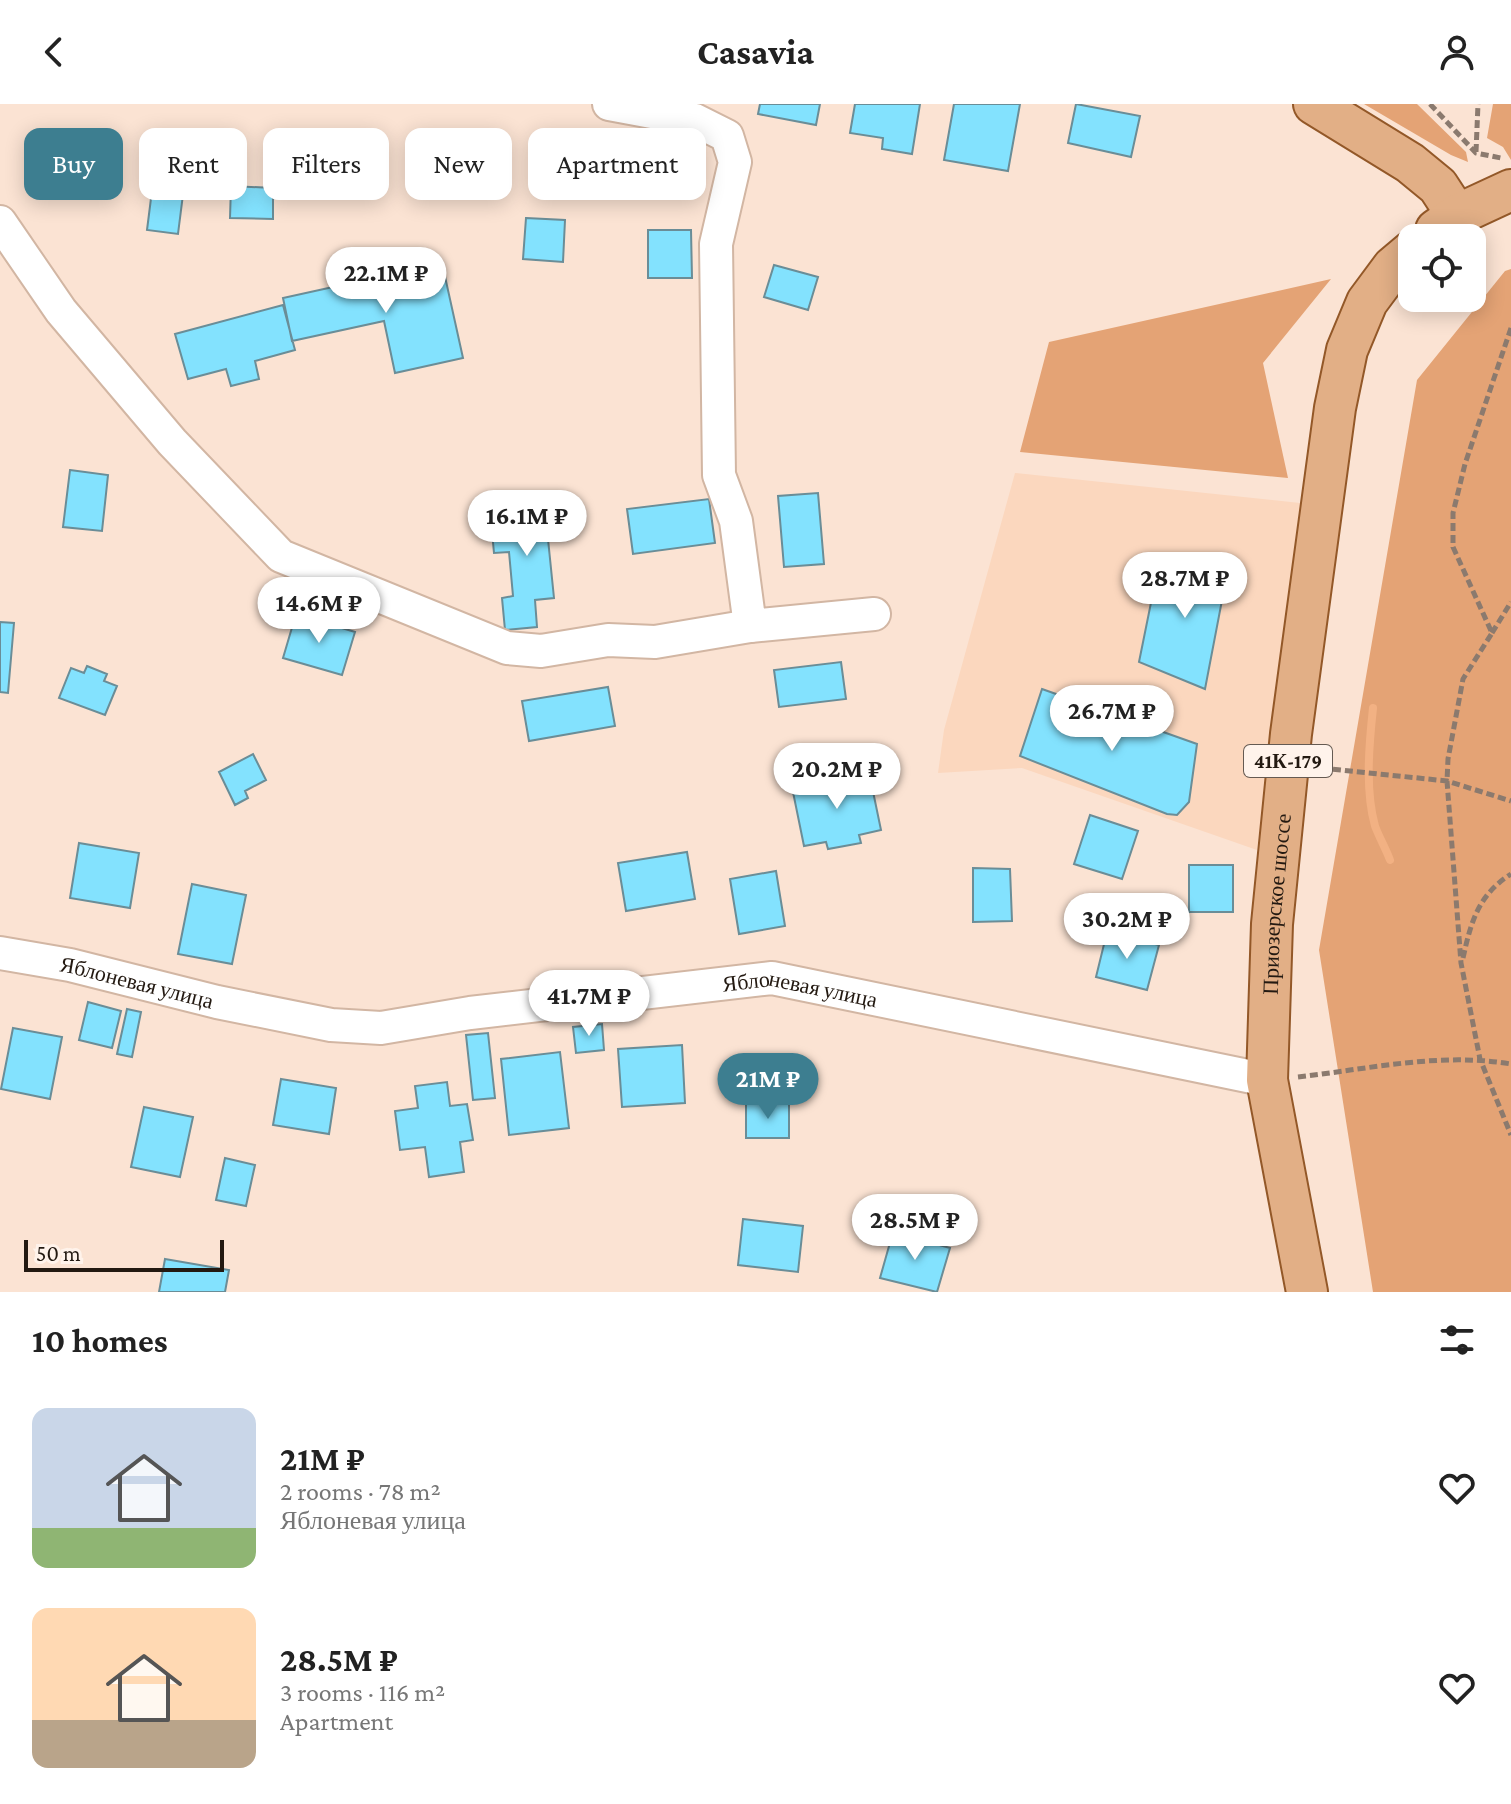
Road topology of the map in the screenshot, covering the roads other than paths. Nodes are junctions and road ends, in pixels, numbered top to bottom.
1 (609, 104) edge
2 (1314, 104) edge
3 (1509, 179) edge
4 (0, 222) edge
5 (1442, 224) edge
6 (1445, 224) edge
7 (1398, 263) edge
8 (874, 614) dead end
9 (750, 626) junction
10 (0, 953) edge
11 (1267, 1080) junction
12 (1307, 1292) edge

1 - 9 street
2 - 5 main road
3 - 6 main road
4 - 9 street
7 - 11 main road, Приозерское шоссе / 41К-179
8 - 9 street
10 - 11 street, Яблоневая улица
11 - 12 main road, Приозерское шоссе / 41К-179

